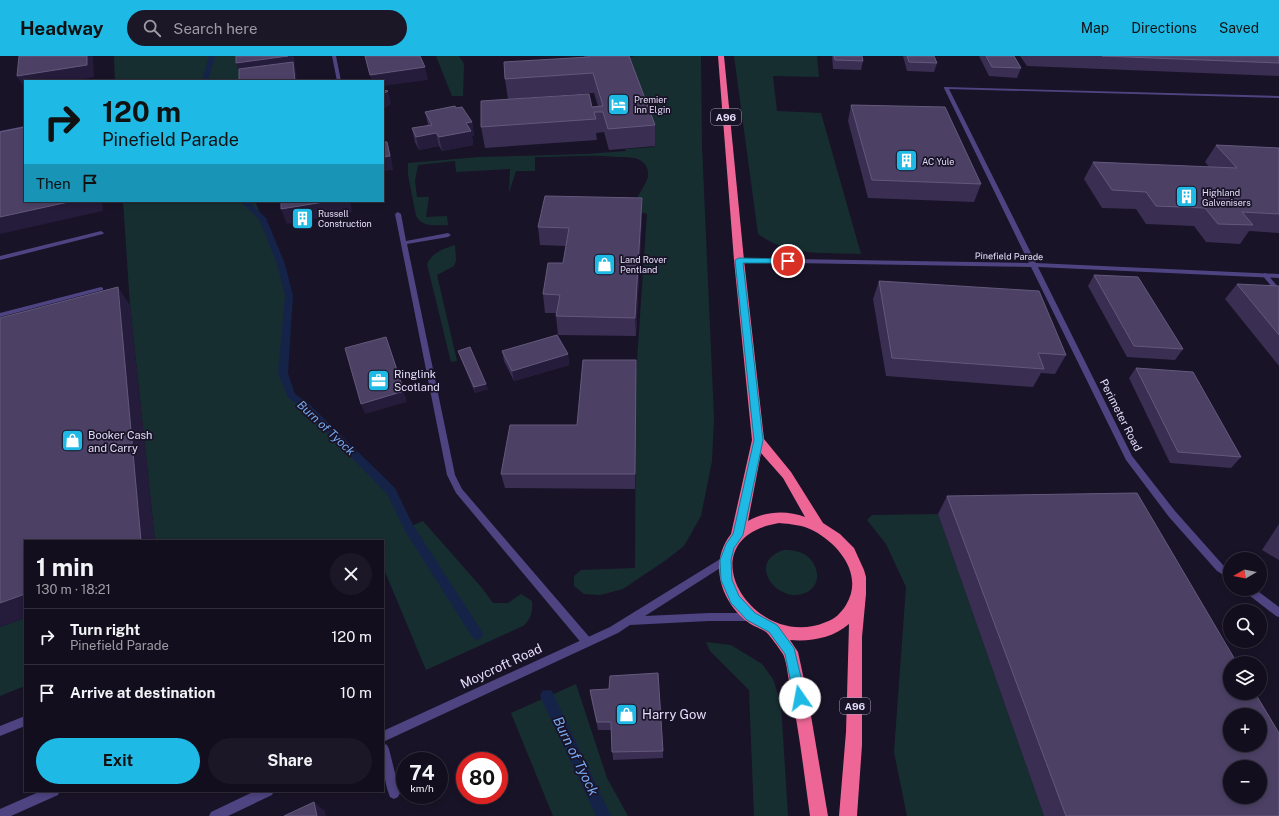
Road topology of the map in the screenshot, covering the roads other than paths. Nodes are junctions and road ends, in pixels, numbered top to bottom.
1 (334, 56) edge
2 (722, 56) edge
3 (340, 80) edge
4 (1279, 97) edge
5 (24, 127) edge
6 (0, 132) edge
7 (398, 214) dead end
8 (101, 233) dead end
9 (448, 235) dead end
10 (404, 243) junction
11 (0, 258) edge
12 (739, 260) junction
13 (1034, 265) junction
14 (1264, 276) junction
15 (1279, 276) edge
16 (101, 289) dead end
17 (1279, 292) edge
18 (0, 315) edge
19 (758, 440) junction
20 (818, 526) junction
21 (738, 535) junction
22 (725, 560) junction
23 (1223, 570) edge
24 (858, 596) junction
25 (1257, 596) edge
26 (1279, 613) edge
27 (751, 617) junction
28 (631, 621) junction
29 (773, 629) junction
30 (587, 642) junction
31 (24, 721) edge
32 (0, 731) edge
33 (384, 737) edge
34 (384, 752) edge
35 (52, 792) edge
36 (266, 792) edge
37 (394, 793) dead end
38 (0, 815) edge
39 (215, 816) edge
40 (819, 816) edge
41 (848, 816) edge

1 - 3 street
2 - 12 highway, A96
4 - 13 street, Perimeter Road
5 - 6 street
7 - 10 street
8 - 11 street
9 - 10 street
10 - 30 street
12 - 13 street, Pinefield Parade
12 - 19 highway, A96
13 - 14 street, Pinefield Parade
13 - 23 street, Perimeter Road
14 - 15 street, Pinefield Parade
14 - 17 street
16 - 18 street
19 - 20 highway, A96
19 - 21 highway, A96
20 - 21 highway, A96
20 - 24 highway, A96
21 - 22 highway, A96
22 - 27 highway, A96
22 - 28 street, Moycroft Road
24 - 29 highway, A96
24 - 41 highway, A96
25 - 26 street
27 - 28 street, Moycroft Road
27 - 29 highway, A96
28 - 30 street, Moycroft Road
29 - 40 highway, A96
30 - 33 street, Moycroft Road
31 - 32 street
34 - 37 street
35 - 38 street
36 - 39 street

